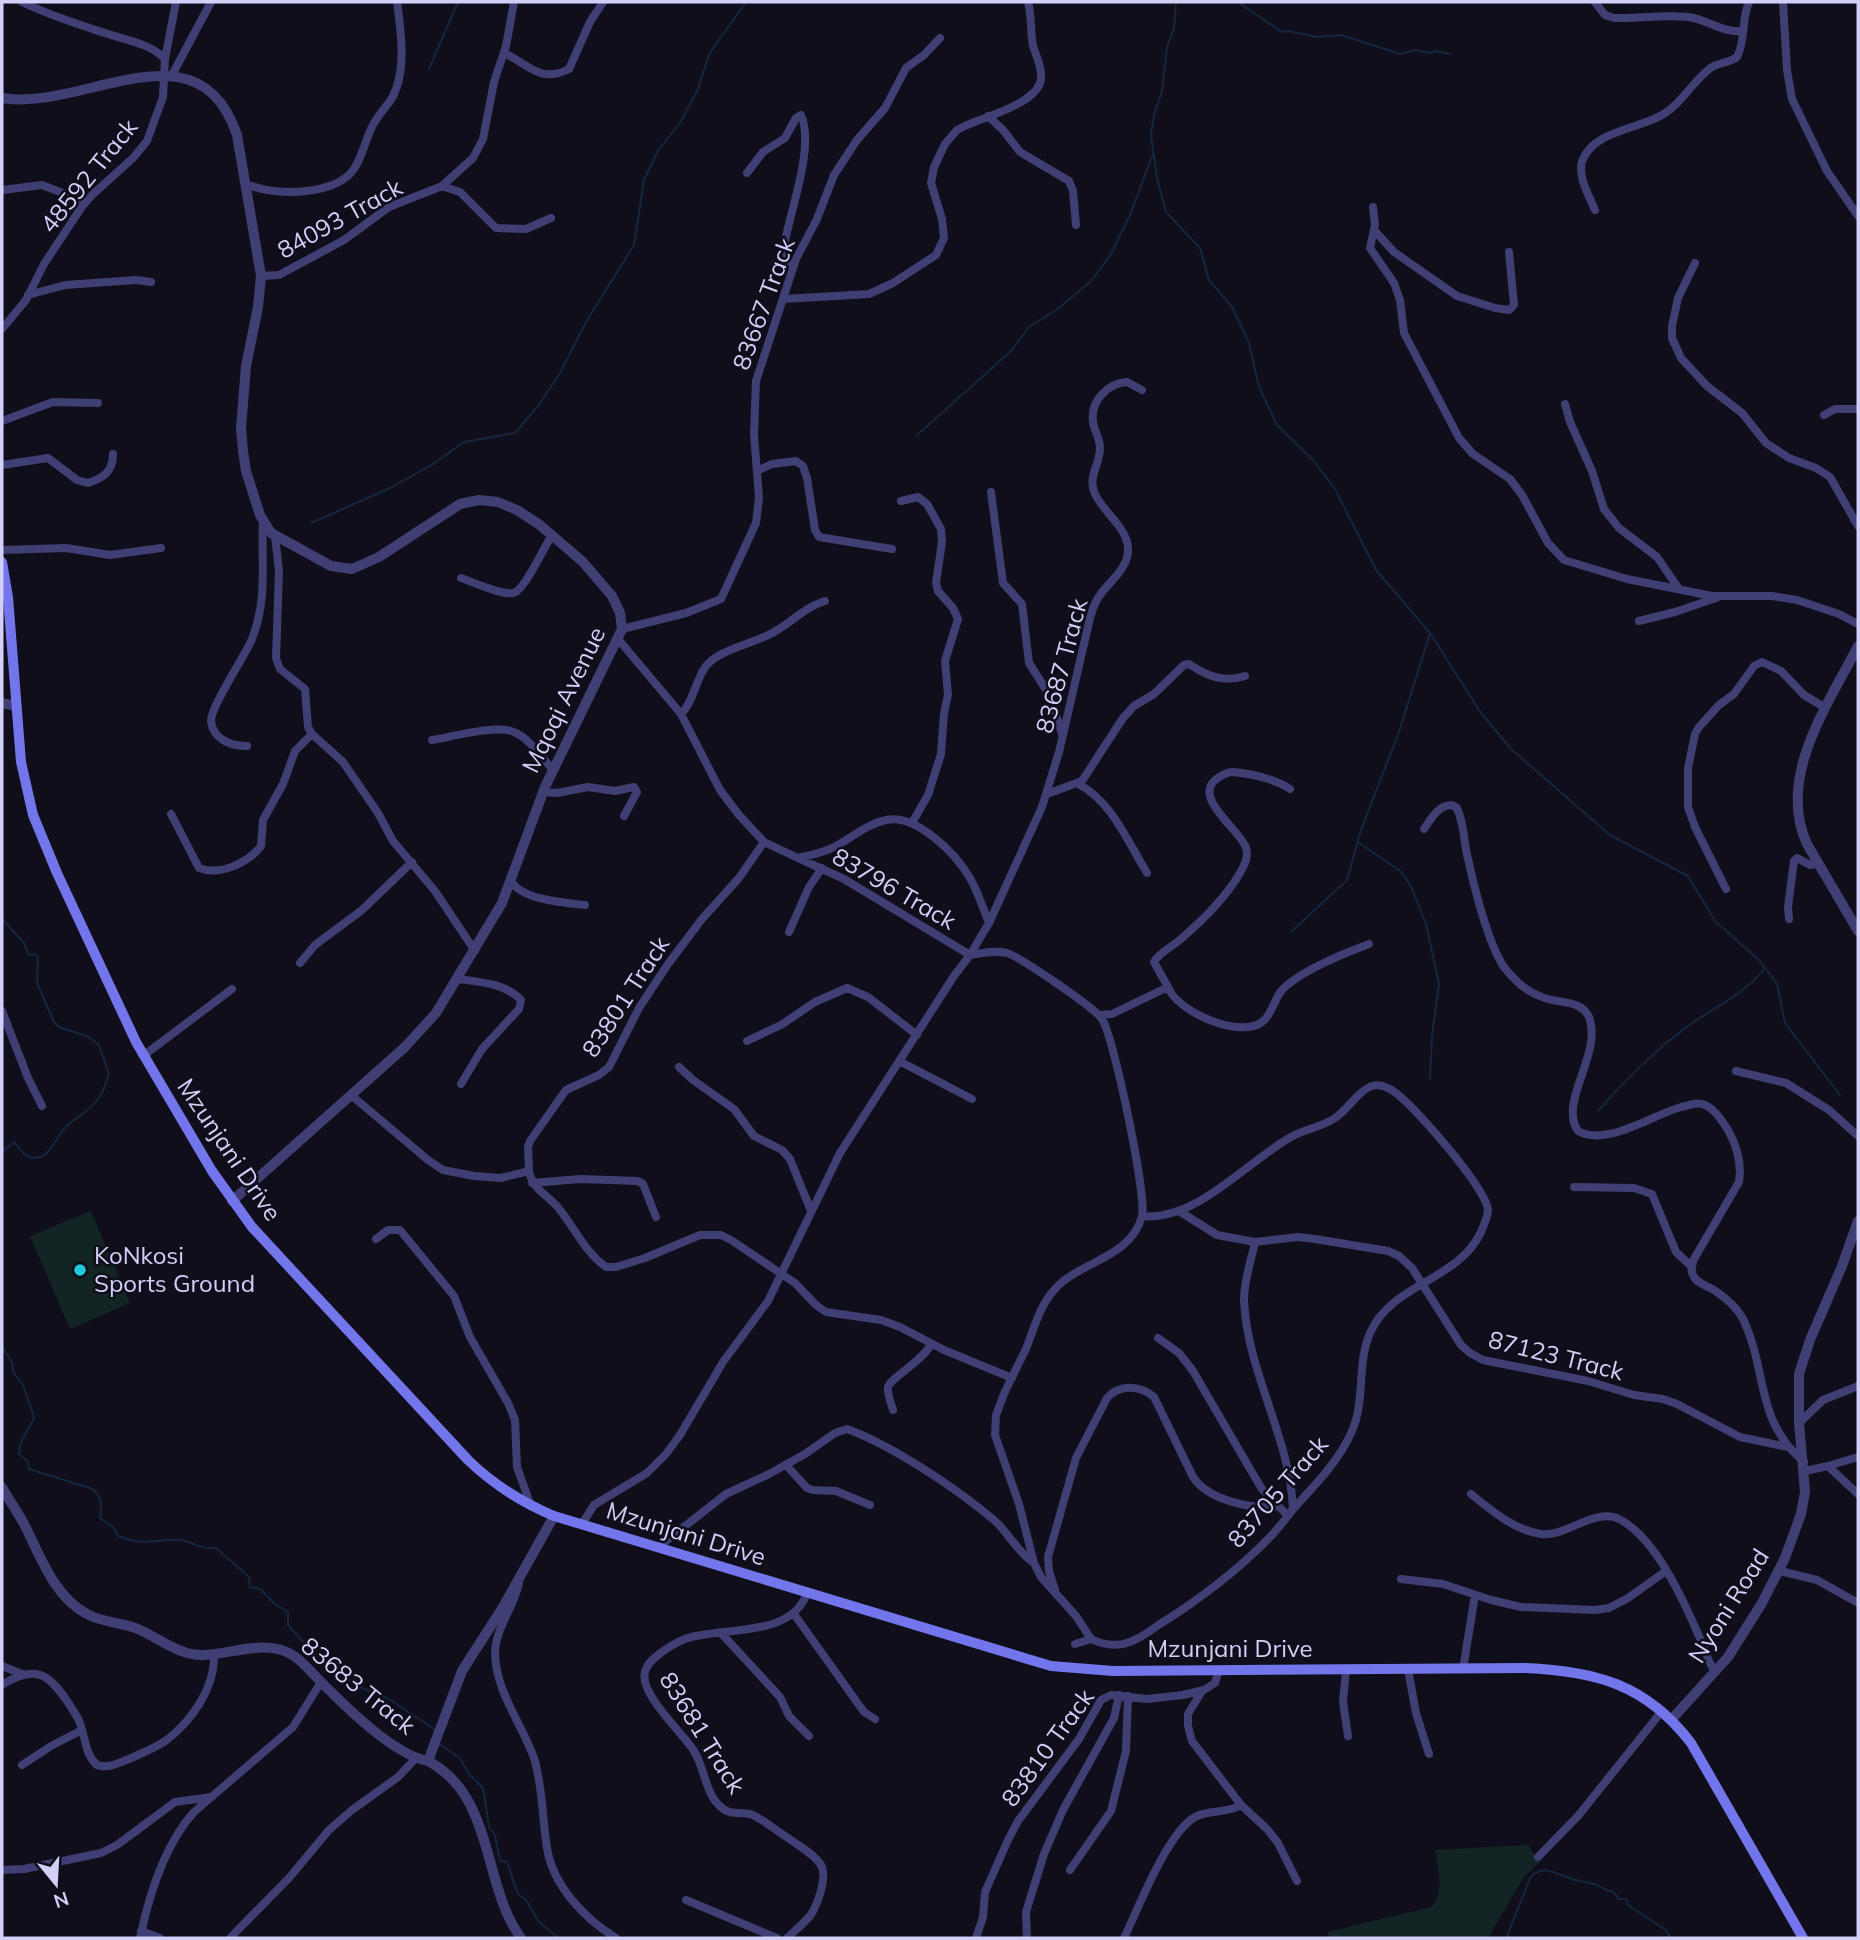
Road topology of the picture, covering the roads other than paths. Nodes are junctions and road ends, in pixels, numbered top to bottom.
1 (22, 2) edge
2 (176, 2) edge
3 (211, 2) edge
4 (397, 2) edge
5 (514, 2) edge
6 (603, 2) edge
7 (1028, 2) edge
8 (1595, 2) edge
9 (1749, 2) edge
10 (1783, 2) edge
11 (1742, 31) junction
12 (940, 38) dead end
13 (504, 53) junction
14 (165, 59) junction
15 (169, 75) junction
16 (2, 98) edge
17 (988, 116) junction
18 (747, 173) dead end
19 (252, 186) dead end
20 (442, 186) junction
21 (2, 190) edge
22 (86, 202) junction
23 (1373, 207) dead end
24 (1595, 210) dead end
25 (1858, 216) edge
26 (551, 218) dead end
27 (1076, 225) dead end
28 (1374, 230) junction
29 (1509, 252) dead end
30 (1695, 263) dead end
31 (793, 267) junction
32 (261, 275) junction
33 (150, 282) dead end
34 (29, 295) junction
35 (783, 299) junction
36 (2, 329) edge
37 (1142, 390) dead end
38 (98, 402) dead end
39 (1564, 404) dead end
40 (1858, 409) edge
41 (1824, 415) dead end
42 (2, 421) edge
43 (113, 454) dead end
44 (2, 465) edge
45 (757, 471) junction
46 (991, 492) dead end
47 (901, 501) dead end
48 (263, 521) junction
49 (1858, 526) edge
50 (552, 535) junction
51 (275, 536) junction
52 (162, 548) dead end
53 (892, 548) dead end
54 (2, 550) edge
55 (2, 562) edge
56 (461, 578) dead end
57 (1679, 589) junction
58 (1719, 597) junction
59 (825, 601) dead end
60 (1639, 621) dead end
61 (1858, 624) edge
62 (622, 629) junction
63 (618, 639) junction
64 (1858, 646) edge
65 (1245, 676) dead end
66 (2, 703) edge
67 (16, 706) junction
68 (1824, 707) junction
69 (681, 714) junction
70 (312, 734) junction
71 (1062, 735) junction
72 (432, 740) dead end
73 (247, 746) dead end
74 (553, 770) junction
75 (1078, 784) junction
76 (1290, 789) dead end
77 (543, 792) junction
78 (1047, 794) junction
79 (171, 814) dead end
80 (624, 816) dead end
81 (912, 823) junction
82 (1424, 829) dead end
83 (764, 842) junction
84 (798, 858) junction
85 (412, 862) junction
86 (1818, 864) junction
87 (822, 868) junction
88 (1147, 873) dead end
89 (511, 881) junction
90 (1726, 889) dead end
91 (586, 905) dead end
92 (1789, 919) dead end
93 (989, 923) junction
94 (1858, 931) edge
95 (789, 932) dead end
96 (1369, 944) dead end
97 (475, 951) junction
98 (970, 956) junction
99 (300, 963) dead end
100 (458, 979) junction
101 (1168, 987) junction
102 (232, 989) dead end
103 (2, 1012) edge
104 (1098, 1015) junction
105 (10, 1031) junction
106 (917, 1035) junction
107 (2, 1037) edge
108 (747, 1041) dead end
109 (143, 1056) junction
110 (899, 1061) junction
111 (679, 1067) dead end
112 (1736, 1071) dead end
113 (461, 1084) dead end
114 (351, 1095) junction
115 (972, 1099) dead end
116 (42, 1106) dead end
117 (1858, 1136) edge
118 (529, 1171) junction
119 (533, 1183) junction
120 (1574, 1187) dead end
121 (232, 1201) junction
122 (811, 1211) junction
123 (1179, 1211) junction
124 (1142, 1216) junction
125 (656, 1217) dead end
126 (1858, 1221) edge
127 (376, 1239) dead end
128 (1255, 1242) junction
129 (1692, 1267) junction
130 (782, 1275) junction
131 (1422, 1286) junction
132 (1158, 1338) dead end
133 (931, 1344) junction
134 (1012, 1378) junction
135 (1858, 1386) edge
136 (893, 1410) dead end
137 (1799, 1423) junction
138 (1788, 1447) junction
139 (1858, 1457) edge
140 (786, 1465) junction
141 (1804, 1466) junction
142 (1828, 1466) junction
143 (2, 1488) edge
144 (1471, 1494) dead end
145 (1858, 1494) edge
146 (870, 1504) dead end
147 (531, 1506) junction
148 (1278, 1506) junction
149 (1290, 1513) junction
150 (554, 1516) junction
151 (582, 1524) junction
152 (657, 1548) junction
153 (1034, 1563) junction
154 (1666, 1571) junction
155 (1780, 1571) junction
156 (520, 1577) junction
157 (1401, 1579) dead end
158 (807, 1593) junction
159 (1057, 1595) junction
160 (1475, 1595) junction
161 (1858, 1603) edge
162 (794, 1614) junction
163 (721, 1633) junction
164 (1091, 1639) junction
165 (1075, 1644) dead end
166 (214, 1654) junction
167 (2, 1666) edge
168 (1408, 1669) junction
169 (1462, 1669) junction
170 (1219, 1670) junction
171 (1346, 1670) junction
172 (1717, 1672) junction
173 (22, 1674) junction
174 (321, 1682) junction
175 (2, 1685) edge
176 (1202, 1691) junction
177 (1124, 1696) junction
178 (1662, 1711) junction
179 (875, 1719) dead end
180 (1672, 1719) junction
181 (82, 1730) junction
182 (809, 1736) dead end
183 (1348, 1736) dead end
184 (1429, 1754) dead end
185 (416, 1758) junction
186 (428, 1762) junction
187 (22, 1765) dead end
188 (212, 1797) junction
189 (1241, 1805) junction
190 (1538, 1857) dead end
191 (2, 1870) edge
192 (1070, 1870) dead end
193 (1297, 1881) dead end
194 (686, 1900) dead end
195 (140, 1935) edge
196 (160, 1938) edge
197 (230, 1938) edge
198 (521, 1938) edge
199 (616, 1938) edge
200 (777, 1938) edge
201 (787, 1938) edge
202 (976, 1938) edge
203 (1027, 1938) edge
204 (1124, 1938) edge
205 (1803, 1938) edge

1 - 14 street
2 - 14 street
3 - 15 street
4 - 19 street
5 - 13 street, 84093 Track
6 - 13 street
7 - 17 street
8 - 11 street
9 - 11 street
10 - 25 street
11 - 24 street
12 - 31 street, 83667 Track
13 - 20 street, 84093 Track
14 - 15 street
15 - 16 street, Mqoqi Avenue
15 - 22 street, 48592 Track
15 - 32 street, Mqoqi Avenue
17 - 27 street
17 - 35 street
18 - 31 street
20 - 26 street
20 - 32 street, 84093 Track
21 - 22 street
22 - 34 street, 48592 Track
23 - 28 street
28 - 29 street
28 - 57 street
30 - 49 street
31 - 35 street, 83667 Track
32 - 48 street, Mqoqi Avenue
33 - 34 street
34 - 36 street, 48592 Track
35 - 45 street, 83667 Track
37 - 71 street, 83687 Track
38 - 42 street
39 - 57 street
40 - 41 street
43 - 44 street
45 - 53 street
45 - 62 street, 83667 Track
46 - 71 street
47 - 81 street
48 - 51 street, Mqoqi Avenue
48 - 73 street
50 - 51 street, Mqoqi Avenue
50 - 56 street
50 - 62 street, Mqoqi Avenue
51 - 70 street
52 - 54 street
55 - 67 main road, Mzunjani Drive
57 - 58 street
58 - 60 street
58 - 61 street
59 - 69 street
62 - 63 street, Mqoqi Avenue
63 - 69 street
63 - 74 street, Mqoqi Avenue
64 - 68 street
65 - 75 street
66 - 67 street
67 - 109 main road, Mzunjani Drive
68 - 86 street
68 - 90 street
69 - 83 street
70 - 79 street
70 - 85 street
71 - 78 street, 83687 Track
72 - 74 street
74 - 77 street, Mqoqi Avenue
75 - 78 street
75 - 88 street
76 - 101 street
77 - 80 street
77 - 89 street, Mqoqi Avenue
78 - 93 street, 83687 Track
81 - 84 street
81 - 93 street
82 - 129 street
83 - 84 street, 83796 Track
83 - 118 street, 83801 Track
84 - 87 street, 83796 Track
85 - 97 street
85 - 99 street
86 - 92 street
86 - 94 street
87 - 95 street
87 - 98 street, 83796 Track
89 - 91 street
89 - 97 street, Mqoqi Avenue
93 - 98 street, 83687 Track
96 - 101 street
97 - 100 street, Mqoqi Avenue
98 - 104 street
98 - 106 street, 83687 Track
100 - 113 street
100 - 114 street, Mqoqi Avenue
101 - 104 street
102 - 109 street
103 - 105 street
104 - 124 street
105 - 107 street
105 - 116 street
106 - 108 street
106 - 110 street, 83687 Track
109 - 121 main road, Mzunjani Drive
110 - 115 street
110 - 122 street, 83687 Track
111 - 122 street
112 - 117 street
114 - 118 street
114 - 121 street, Mqoqi Avenue
118 - 119 street
119 - 125 street
119 - 130 street
120 - 129 street
121 - 147 main road, Mzunjani Drive
122 - 130 street, 83687 Track
123 - 124 street, 83705 Track
123 - 128 street, 87123 Track
123 - 131 street, 83705 Track
124 - 134 street
126 - 137 street, Nyoni Road
127 - 147 street
128 - 131 street, 87123 Track
128 - 149 street
129 - 138 street
130 - 133 street
130 - 151 street, 83687 Track
131 - 138 street, 87123 Track
131 - 149 street, 83705 Track
132 - 148 street
133 - 134 street
133 - 136 street
134 - 153 street
135 - 137 street
137 - 141 street, Nyoni Road
138 - 141 street
139 - 142 street
140 - 146 street
140 - 152 street
140 - 153 street
141 - 142 street
141 - 155 street, Nyoni Road
142 - 145 street
143 - 166 street, 83683 Track
144 - 154 street
147 - 150 main road, Mzunjani Drive
148 - 149 street
148 - 159 street
149 - 164 street, 83705 Track
150 - 151 main road, Mzunjani Drive
150 - 156 street
151 - 152 main road, Mzunjani Drive
152 - 158 main road, Mzunjani Drive
153 - 159 street
154 - 160 street
154 - 172 street
155 - 161 street
155 - 172 street, Nyoni Road
156 - 186 street
156 - 199 street
157 - 160 street
158 - 162 street
158 - 170 main road, Mzunjani Drive
159 - 164 street
160 - 169 street
162 - 163 street, 83681 Track
162 - 179 street
163 - 182 street
163 - 201 street, 83681 Track
164 - 165 street, 83705 Track
166 - 174 street, 83683 Track
166 - 181 street
167 - 173 street
168 - 169 main road, Mzunjani Drive
168 - 171 main road, Mzunjani Drive
168 - 184 street
169 - 178 main road, Mzunjani Drive
170 - 171 main road, Mzunjani Drive
170 - 176 street
171 - 183 street
172 - 180 street, Nyoni Road
173 - 175 street
173 - 181 street
174 - 185 street, 83683 Track
174 - 188 street
176 - 177 street, 83810 Track
176 - 189 street
177 - 192 street
177 - 202 street, 83810 Track
177 - 203 street
178 - 180 main road, Mzunjani Drive
178 - 190 street
180 - 205 main road, Mzunjani Drive
181 - 187 street
185 - 186 street, 83683 Track
185 - 197 street
186 - 198 street
188 - 191 street
188 - 195 street
189 - 193 street
189 - 204 street
194 - 200 street
195 - 196 street

